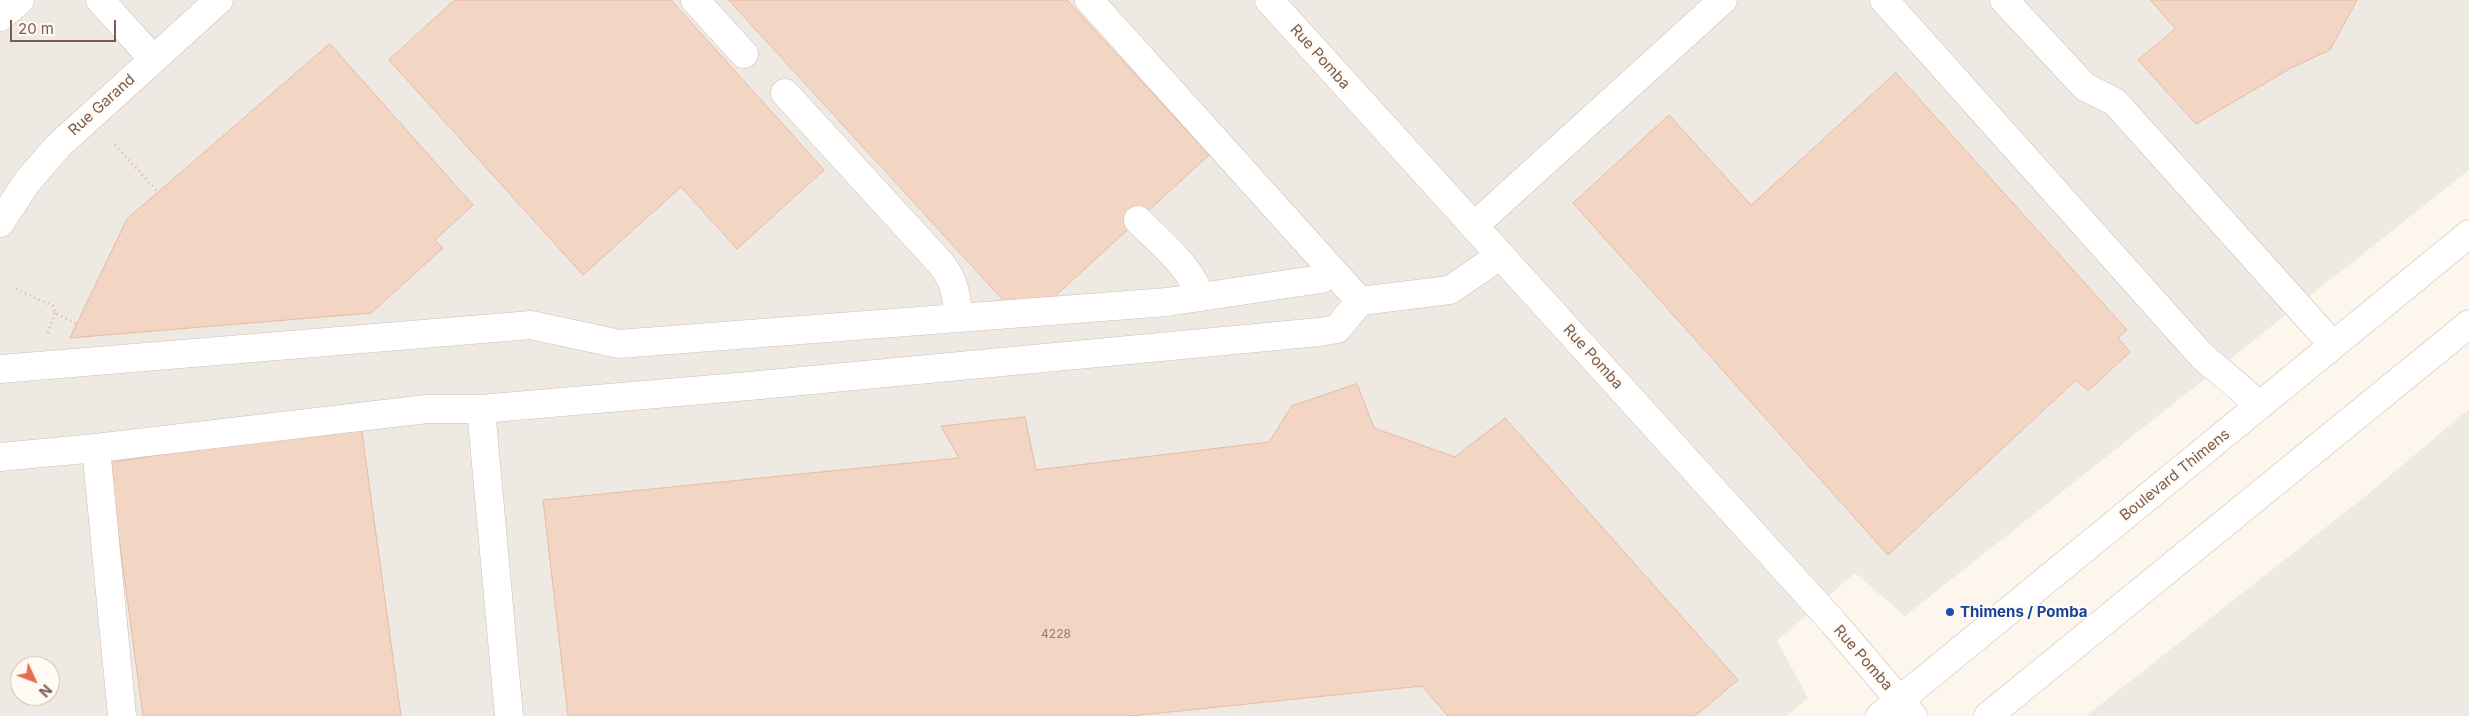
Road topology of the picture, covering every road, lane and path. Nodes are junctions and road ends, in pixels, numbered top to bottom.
1 (20, 0) edge
2 (100, 0) edge
3 (219, 0) edge
4 (694, 0) edge
5 (1089, 0) edge
6 (1269, 0) edge
7 (1723, 0) edge
8 (1884, 0) edge
9 (2004, 0) edge
10 (0, 17) edge
11 (744, 54) dead end
12 (153, 58) junction
13 (785, 93) dead end
14 (115, 145) dead end
15 (158, 192) dead end
16 (1138, 220) dead end
17 (0, 223) edge
18 (1474, 226) junction
19 (2469, 234) edge
20 (1501, 255) junction
21 (1333, 271) junction
22 (16, 289) dead end
23 (1200, 297) junction
24 (1360, 301) junction
25 (958, 318) junction
26 (77, 324) dead end
27 (2469, 324) edge
28 (2333, 345) junction
29 (0, 369) edge
30 (2258, 406) junction
31 (481, 409) junction
32 (96, 448) junction
33 (0, 457) edge
34 (1897, 711) edge
35 (122, 716) edge
36 (509, 716) edge
37 (1988, 716) edge

1 - 10 street
2 - 12 street
3 - 12 street, Rue Garand
4 - 11 street
5 - 21 street
6 - 18 street, Rue Pomba
7 - 18 street
8 - 30 street
9 - 28 street
12 - 17 street, Rue Garand
13 - 25 street
14 - 15 path
16 - 23 street
18 - 20 street, Rue Pomba
19 - 28 street, Boulevard Thimens
20 - 24 street
20 - 34 street, Rue Pomba
21 - 23 street
21 - 24 street
22 - 26 path
23 - 25 street
24 - 31 street
25 - 29 street
27 - 37 street
28 - 30 street, Boulevard Thimens
30 - 34 street, Boulevard Thimens
31 - 32 street
31 - 36 street
32 - 33 street
32 - 35 street

